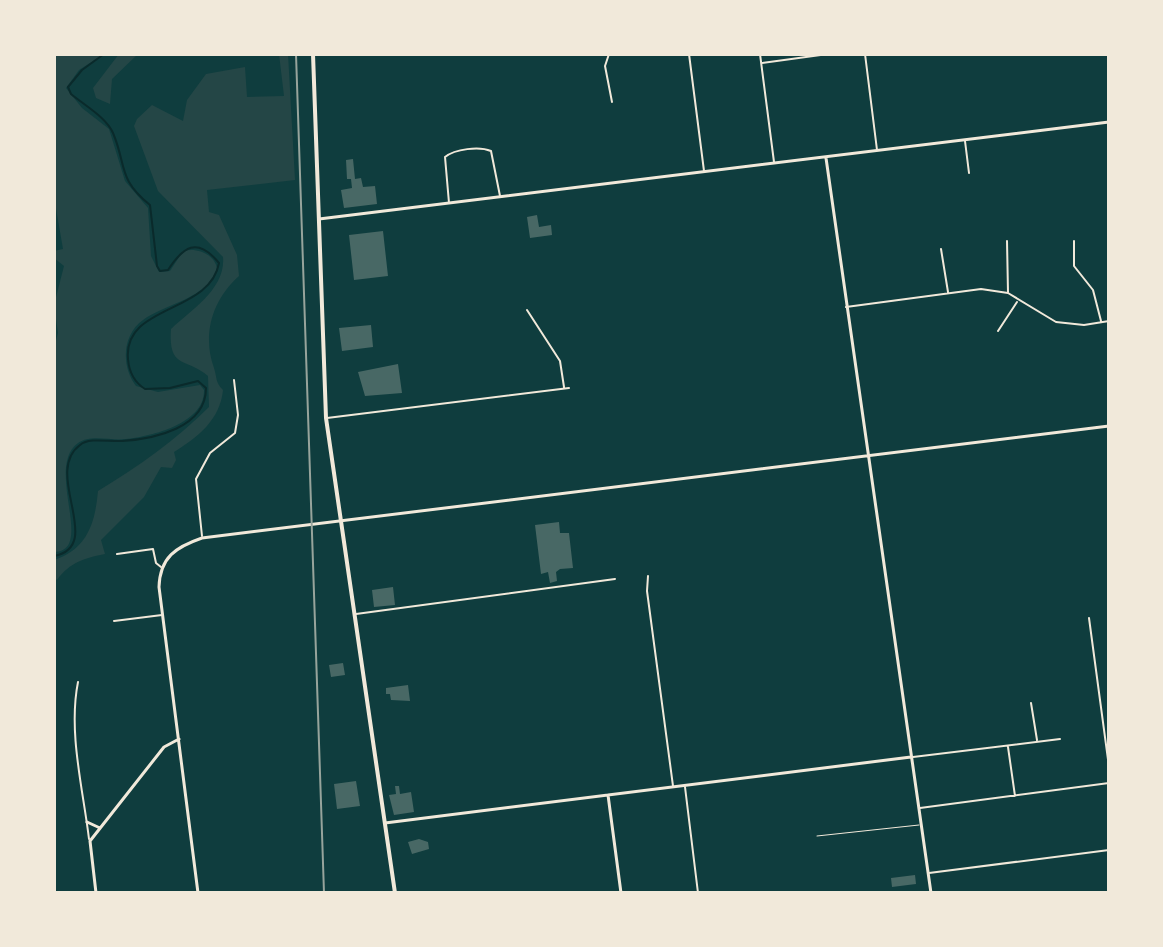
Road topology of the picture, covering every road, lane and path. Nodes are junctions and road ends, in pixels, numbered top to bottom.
1 (313, 54) edge
2 (609, 54) edge
3 (689, 54) edge
4 (760, 54) edge
5 (828, 54) edge
6 (865, 54) edge
7 (761, 63) junction
8 (612, 102) dead end
9 (1109, 122) edge
10 (965, 140) junction
11 (878, 151) junction
12 (826, 158) junction
13 (774, 164) junction
14 (704, 172) junction
15 (969, 173) dead end
16 (500, 197) junction
17 (449, 204) junction
18 (319, 219) junction
19 (1007, 241) dead end
20 (1074, 241) dead end
21 (941, 249) dead end
22 (948, 293) junction
23 (1008, 293) junction
24 (1017, 302) junction
25 (846, 307) junction
26 (527, 310) dead end
27 (1109, 321) edge
28 (1101, 322) junction
29 (998, 331) dead end
30 (234, 380) dead end
31 (326, 418) junction
32 (1109, 426) edge
33 (868, 456) junction
34 (342, 523) junction
35 (202, 538) junction
36 (117, 554) dead end
37 (161, 567) junction
38 (648, 576) dead end
39 (615, 579) dead end
40 (355, 614) junction
41 (163, 615) junction
42 (1089, 618) dead end
43 (114, 621) dead end
44 (78, 682) dead end
45 (1031, 703) dead end
46 (179, 739) junction
47 (1060, 739) dead end
48 (1037, 741) junction
49 (1008, 745) junction
50 (911, 757) junction
51 (1109, 767) edge
52 (1109, 783) edge
53 (684, 786) junction
54 (673, 787) junction
55 (608, 795) junction
56 (1015, 797) junction
57 (919, 808) junction
58 (87, 822) junction
59 (385, 823) junction
60 (921, 825) junction
61 (100, 828) junction
62 (817, 836) dead end
63 (90, 841) junction
64 (1109, 850) edge
65 (928, 873) junction
66 (96, 893) edge
67 (198, 893) edge
68 (395, 893) edge
69 (621, 893) edge
70 (698, 893) edge
71 (931, 893) edge

1 - 18 main road
2 - 8 street
3 - 14 street
4 - 7 street
5 - 7 street
6 - 11 street
7 - 13 street
9 - 10 street
10 - 11 street
10 - 15 street
11 - 12 street
12 - 13 street
12 - 25 street
13 - 14 street
14 - 16 street
16 - 17 street
16 - 17 street
17 - 18 street
18 - 31 main road
19 - 23 street
20 - 28 street
21 - 22 street
22 - 23 street
22 - 25 street
23 - 24 street
24 - 28 street
24 - 29 street
25 - 33 street
26 - 31 street
27 - 28 street
30 - 35 street
31 - 34 main road
32 - 33 street
33 - 34 street
33 - 50 street
34 - 35 street
34 - 40 main road
35 - 37 street
36 - 37 street
37 - 41 street
38 - 54 street
39 - 40 street
40 - 59 main road
41 - 43 street
41 - 46 street
42 - 51 street
44 - 58 street
45 - 48 street
46 - 61 street
46 - 67 street
47 - 48 street
48 - 49 street
49 - 50 street
49 - 56 street
50 - 53 street
50 - 57 street
52 - 56 street
53 - 54 street
53 - 70 street
54 - 55 street
55 - 59 street
55 - 69 street
56 - 57 street
57 - 60 street
58 - 61 street
58 - 63 street
59 - 68 main road
60 - 62 lane
60 - 65 street
61 - 63 street
63 - 66 street
64 - 65 street
65 - 71 street

